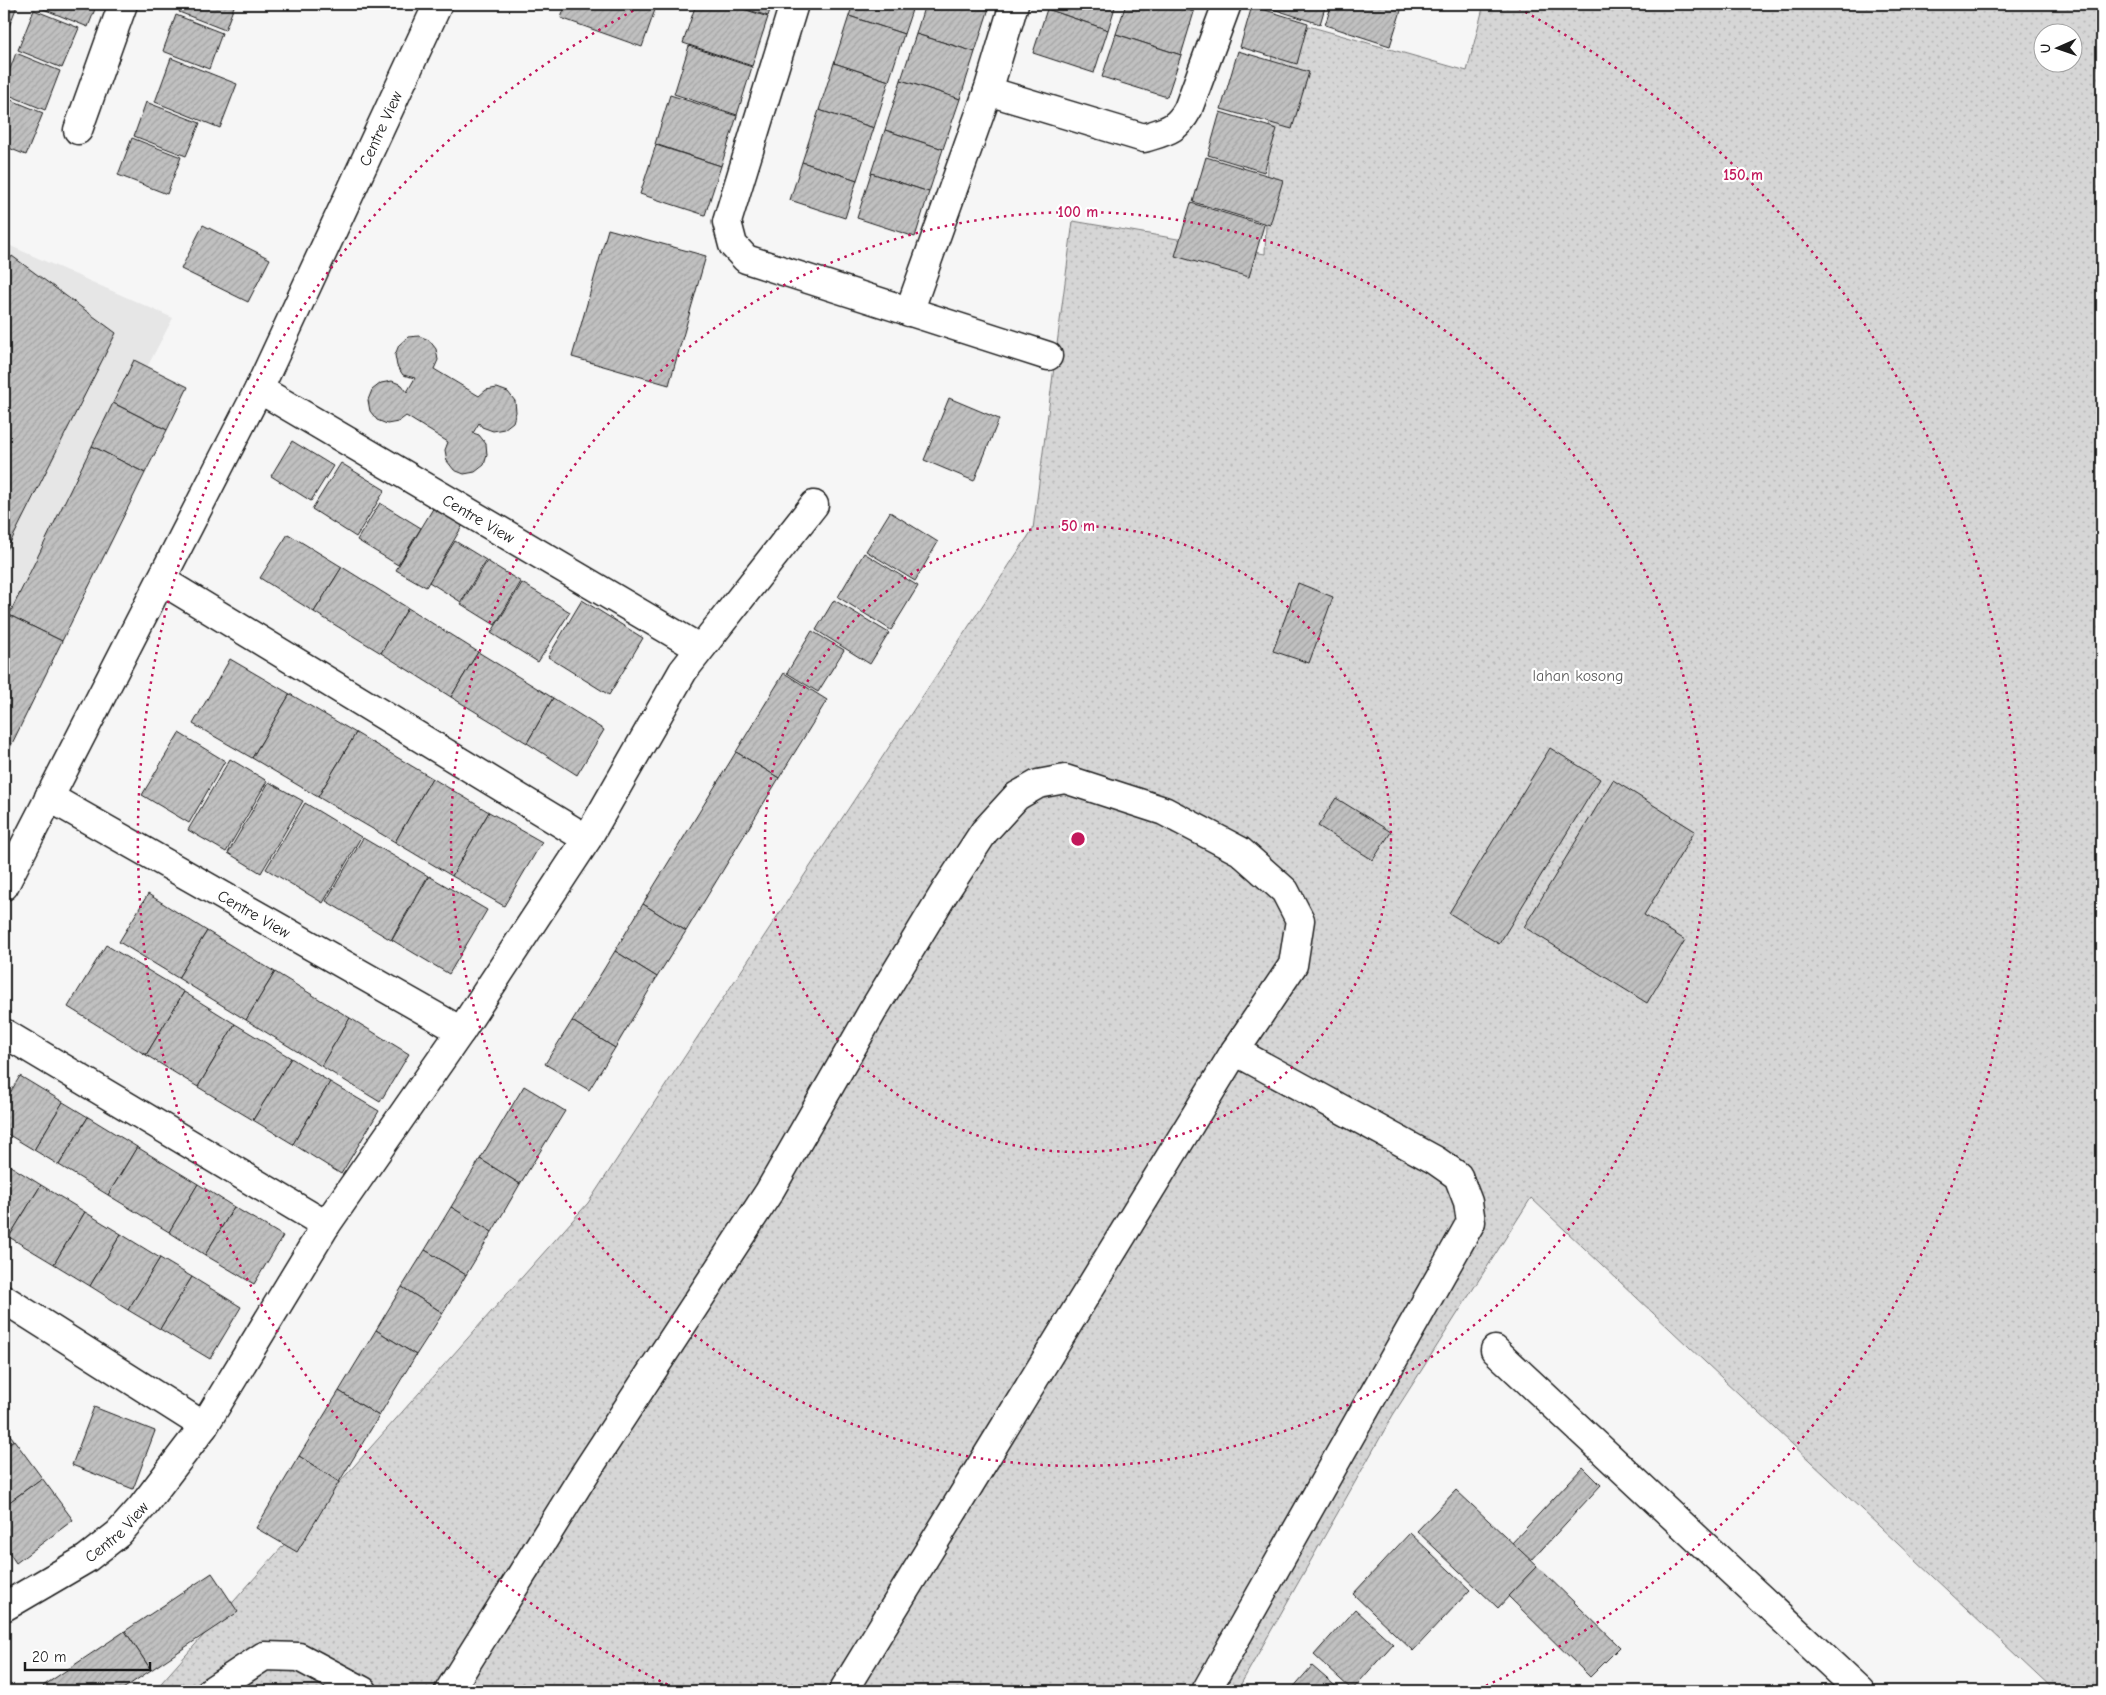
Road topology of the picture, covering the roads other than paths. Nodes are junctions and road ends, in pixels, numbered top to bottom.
1 (123, 4) edge
2 (438, 4) edge
3 (794, 4) edge
4 (1014, 4) edge
5 (1227, 4) edge
6 (988, 91) junction
7 (78, 130) dead end
8 (909, 312) junction
9 (1048, 356) dead end
10 (259, 389) junction
11 (814, 505) dead end
12 (161, 580) junction
13 (699, 648) junction
14 (49, 797) junction
15 (587, 839) junction
16 (4, 886) edge
17 (461, 1031) junction
18 (4, 1033) edge
19 (1236, 1051) junction
20 (326, 1224) junction
21 (4, 1299) edge
22 (1495, 1350) dead end
23 (204, 1426) junction
24 (4, 1607) edge
25 (211, 1691) edge
26 (363, 1691) edge
27 (449, 1691) edge
28 (843, 1691) edge
29 (1206, 1691) edge
30 (1860, 1691) edge

1 - 7 street
2 - 10 street, Centre View
3 - 8 street
4 - 6 street
5 - 6 street
6 - 8 street
8 - 9 street
10 - 12 street, Centre View
10 - 13 street, Centre View
11 - 13 street, Centre View
12 - 14 street, Centre View
12 - 15 street
13 - 15 street, Centre View
14 - 16 street, Centre View
14 - 17 street, Centre View
15 - 17 street, Centre View
17 - 20 street, Centre View
18 - 20 street
19 - 27 street
19 - 28 street
19 - 29 street
20 - 23 street, Centre View
21 - 23 street
22 - 30 street
23 - 24 street, Centre View
25 - 26 street

